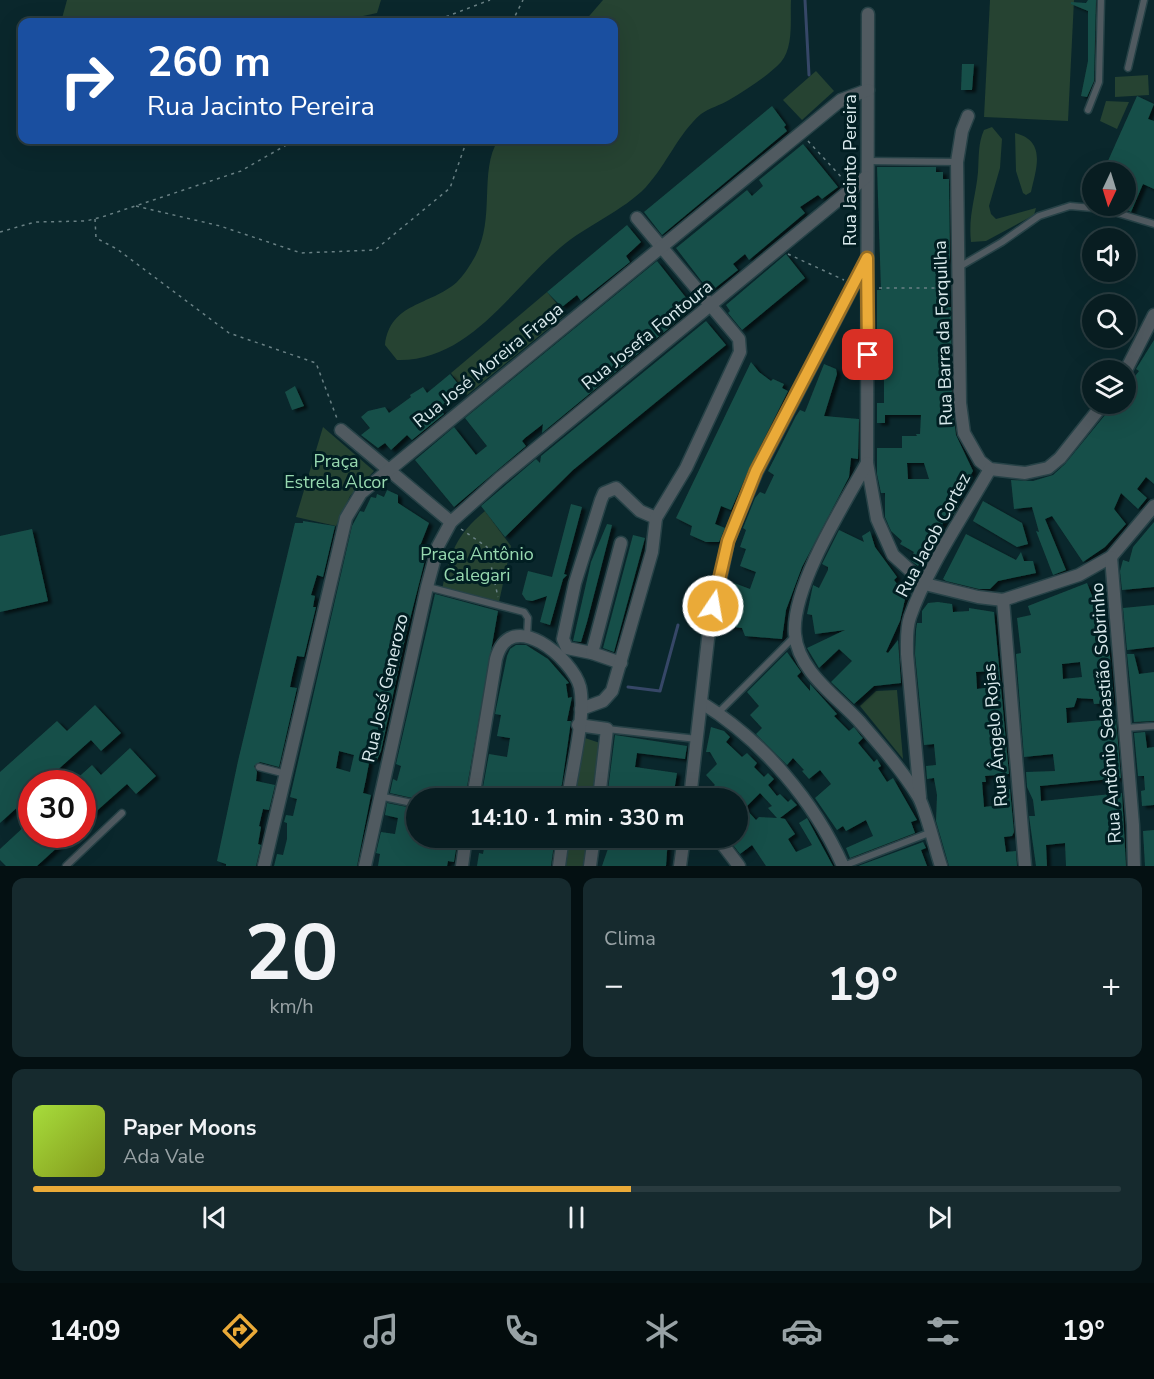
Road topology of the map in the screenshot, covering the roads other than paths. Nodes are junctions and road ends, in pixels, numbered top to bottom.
1 (1101, 0) edge
2 (1144, 0) edge
3 (868, 14) dead end
4 (1128, 68) dead end
5 (868, 90) junction
6 (1088, 110) dead end
7 (968, 116) dead end
8 (866, 162) junction
9 (957, 162) junction
10 (866, 177) junction
11 (637, 218) dead end
12 (1154, 224) edge
13 (661, 246) junction
14 (867, 258) junction
15 (959, 267) junction
16 (710, 307) junction
17 (1154, 315) edge
18 (1131, 360) edge
19 (1095, 414) edge
20 (341, 430) road end
21 (867, 463) junction
22 (990, 469) junction
23 (388, 471) junction
24 (1154, 506) edge
25 (656, 518) junction
26 (451, 522) junction
27 (621, 543) dead end
28 (1111, 557) junction
29 (925, 584) junction
30 (427, 586) junction
31 (1003, 600) junction
32 (527, 636) junction
33 (795, 637) junction
34 (592, 653) junction
35 (621, 663) junction
36 (702, 704) junction
37 (581, 710) junction
38 (718, 713) junction
39 (578, 725) junction
40 (1154, 726) edge
41 (1125, 728) junction
42 (607, 729) junction
43 (698, 740) junction
44 (259, 767) dead end
45 (286, 774) junction
46 (475, 788) edge
47 (569, 788) edge
48 (600, 788) edge
49 (691, 788) edge
50 (379, 796) junction
51 (920, 798) junction
52 (406, 802) edge
53 (122, 813) dead end
54 (929, 833) junction
55 (464, 848) edge
56 (561, 848) edge
57 (592, 848) edge
58 (682, 848) edge
59 (725, 848) edge
60 (66, 866) edge
61 (264, 866) edge
62 (365, 866) edge
63 (462, 866) edge
64 (559, 866) edge
65 (590, 866) edge
66 (680, 866) edge
67 (739, 866) edge
68 (843, 866) edge
69 (941, 866) edge
70 (1025, 866) edge
71 (1134, 866) edge

1 - 6 lane
2 - 4 lane
3 - 5 street, Rua Jacinto Pereira
5 - 8 street, Rua Jacinto Pereira
5 - 13 street, Rua José Moreira Fraga
7 - 9 street, Rua Barra da Forquilha
8 - 9 lane
8 - 10 street, Rua Jacinto Pereira
9 - 15 street, Rua Barra da Forquilha
10 - 14 street, Rua Jacinto Pereira
10 - 16 street, Rua Josefa Fontoura
11 - 13 street
12 - 15 lane
13 - 16 street
13 - 23 street, Rua José Moreira Fraga
14 - 21 street, Rua Jacinto Pereira
14 - 36 street
15 - 22 street, Rua Barra da Forquilha
16 - 25 street
16 - 26 street, Rua Josefa Fontoura
17 - 18 street
19 - 22 street
20 - 23 street
21 - 29 street, Rua Jacinto Pereira
21 - 33 street
22 - 29 street, Rua Jacob Cortez
23 - 26 street
23 - 45 street, Rua José Moreira Fraga
24 - 28 street, Rua Jacinto Pereira
25 - 34 street
25 - 35 street
26 - 30 street, Rua José Generozo
27 - 34 street
28 - 31 street, Rua Jacinto Pereira
28 - 41 street, Rua Antônio Sebastião Sobrinho
29 - 31 street, Rua Jacinto Pereira
29 - 51 street, Rua Jacob Cortez
30 - 32 lane
30 - 50 street, Rua José Generozo
31 - 70 street, Rua Ângelo Rojas
32 - 37 street
32 - 46 street
33 - 38 lane
33 - 51 street
34 - 35 street
35 - 37 street
36 - 38 street
36 - 43 street
37 - 39 street
38 - 68 street
39 - 42 street
39 - 47 street
40 - 41 lane
41 - 71 street, Rua Antônio Sebastião Sobrinho
42 - 43 lane
42 - 48 street
43 - 49 street
44 - 45 lane
45 - 61 street, Rua José Moreira Fraga
50 - 52 lane
50 - 62 street, Rua José Generozo
51 - 54 street
53 - 60 lane
54 - 68 lane
54 - 69 street
55 - 63 street
56 - 64 street
57 - 65 street
58 - 66 street
59 - 67 street

